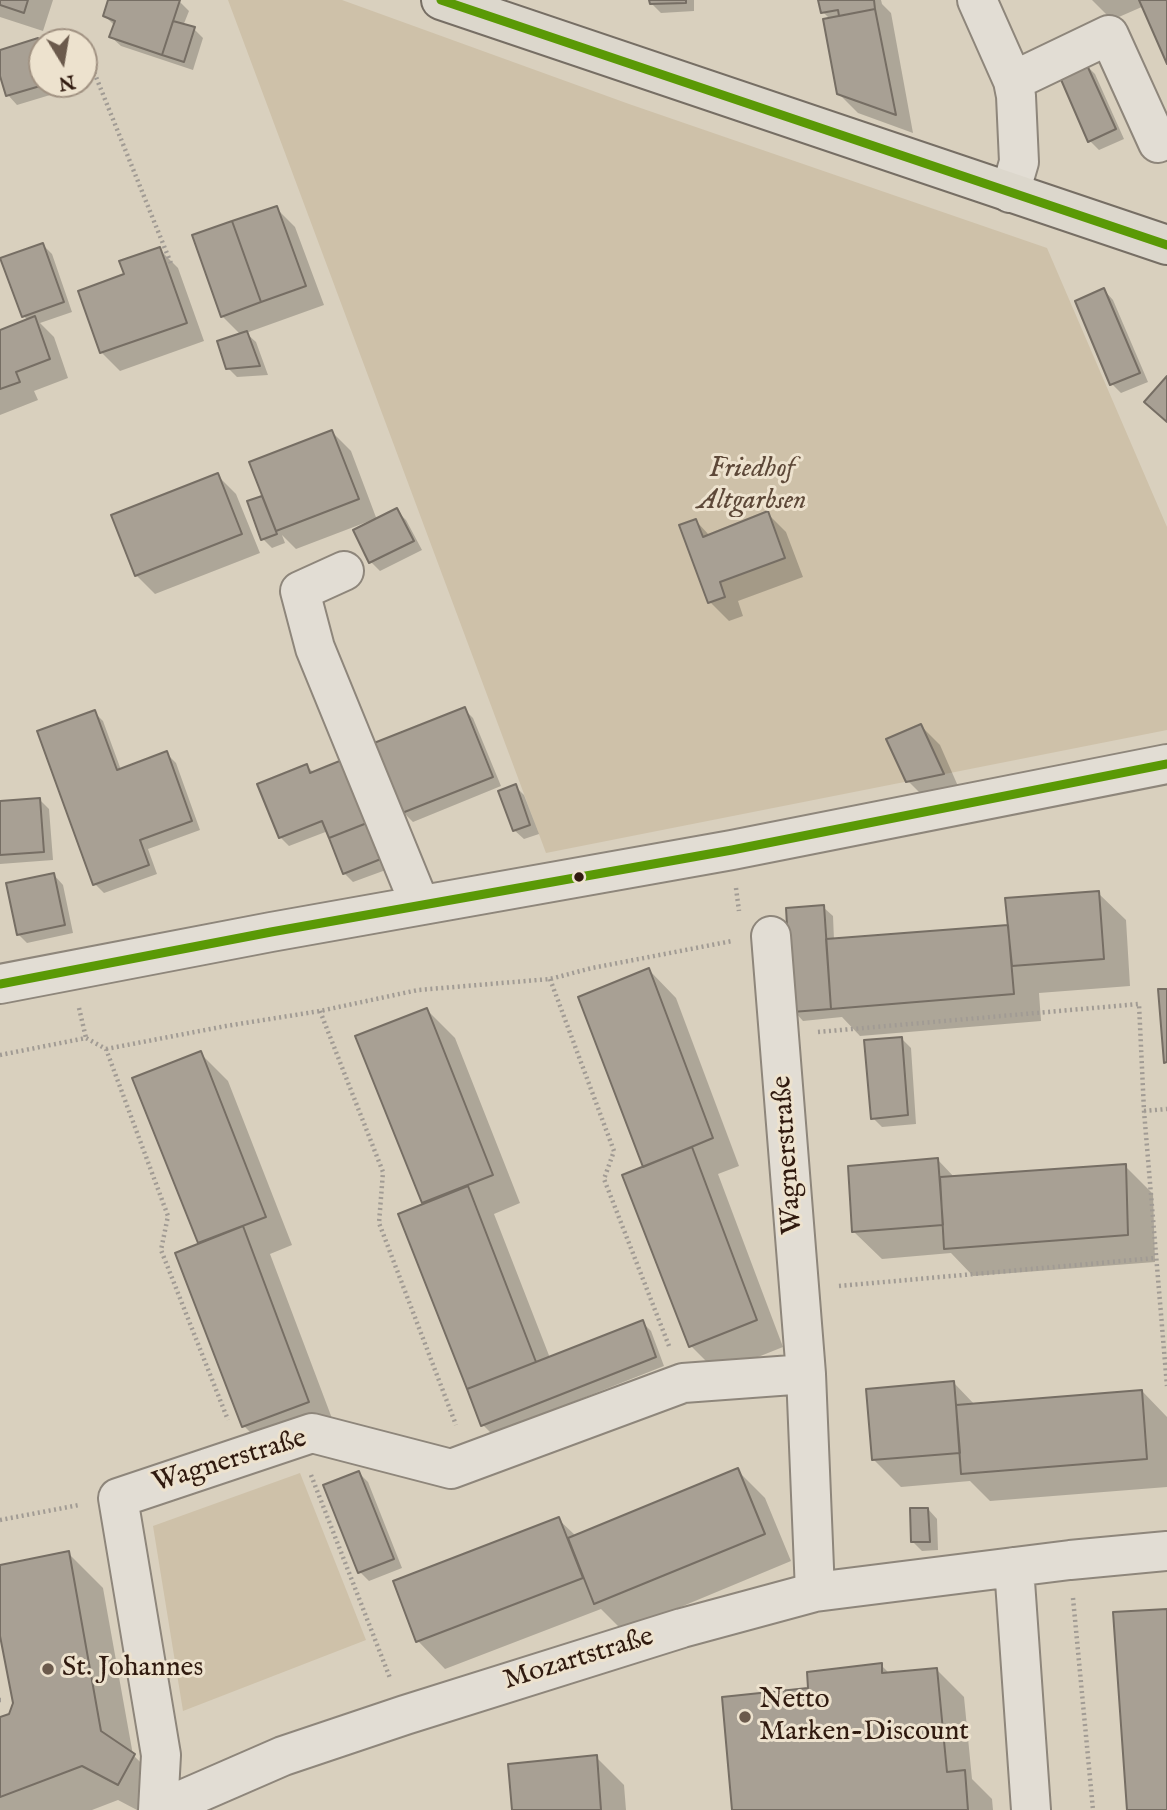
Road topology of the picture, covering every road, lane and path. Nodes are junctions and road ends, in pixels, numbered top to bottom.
1 (441, 0) edge
2 (977, 0) edge
3 (1013, 81) junction
4 (98, 82) edge
5 (1158, 144) dead end
6 (1010, 193) junction
7 (1167, 245) edge
8 (172, 266) dead end
9 (344, 571) dead end
10 (1167, 764) edge
11 (732, 850) junction
12 (420, 905) junction
13 (757, 938) junction
14 (550, 979) junction
15 (0, 984) edge
16 (320, 1011) junction
17 (779, 1035) junction
18 (106, 1049) junction
19 (0, 1055) edge
20 (1167, 1109) edge
21 (1144, 1111) junction
22 (1155, 1258) junction
23 (799, 1289) junction
24 (1165, 1339) edge
25 (806, 1374) junction
26 (683, 1383) junction
27 (1167, 1386) edge
28 (296, 1436) junction
29 (243, 1456) junction
30 (470, 1461) junction
31 (118, 1498) junction
32 (0, 1520) edge
33 (1167, 1551) edge
34 (1070, 1560) junction
35 (1014, 1567) junction
36 (815, 1592) junction
37 (405, 1715) junction
38 (159, 1810) edge
39 (1031, 1810) edge
40 (1093, 1810) edge

1 - 6 main road
2 - 3 street
3 - 5 street
3 - 6 street
4 - 8 path
6 - 7 main road
9 - 12 street
10 - 11 street
11 - 12 street
11 - 13 path
12 - 15 street
13 - 14 path
13 - 17 street, Wagnerstraße
14 - 16 path
14 - 26 path
16 - 18 path
16 - 30 path
17 - 21 path
17 - 23 street, Wagnerstraße
18 - 19 path
18 - 29 path
20 - 21 path
21 - 22 path
22 - 23 path
22 - 24 path
23 - 25 street, Wagnerstraße
24 - 27 path
25 - 26 street, Wagnerstraße
25 - 36 street, Wagnerstraße
26 - 30 street, Wagnerstraße
28 - 29 street, Wagnerstraße
28 - 30 street, Wagnerstraße
28 - 37 path
29 - 31 street, Wagnerstraße
31 - 32 path
31 - 38 street, Wagnerstraße
33 - 34 street, Mozartstraße
34 - 35 street, Mozartstraße
34 - 40 path
35 - 36 street, Mozartstraße
35 - 39 street
36 - 37 street, Mozartstraße
37 - 38 street, Mozartstraße

